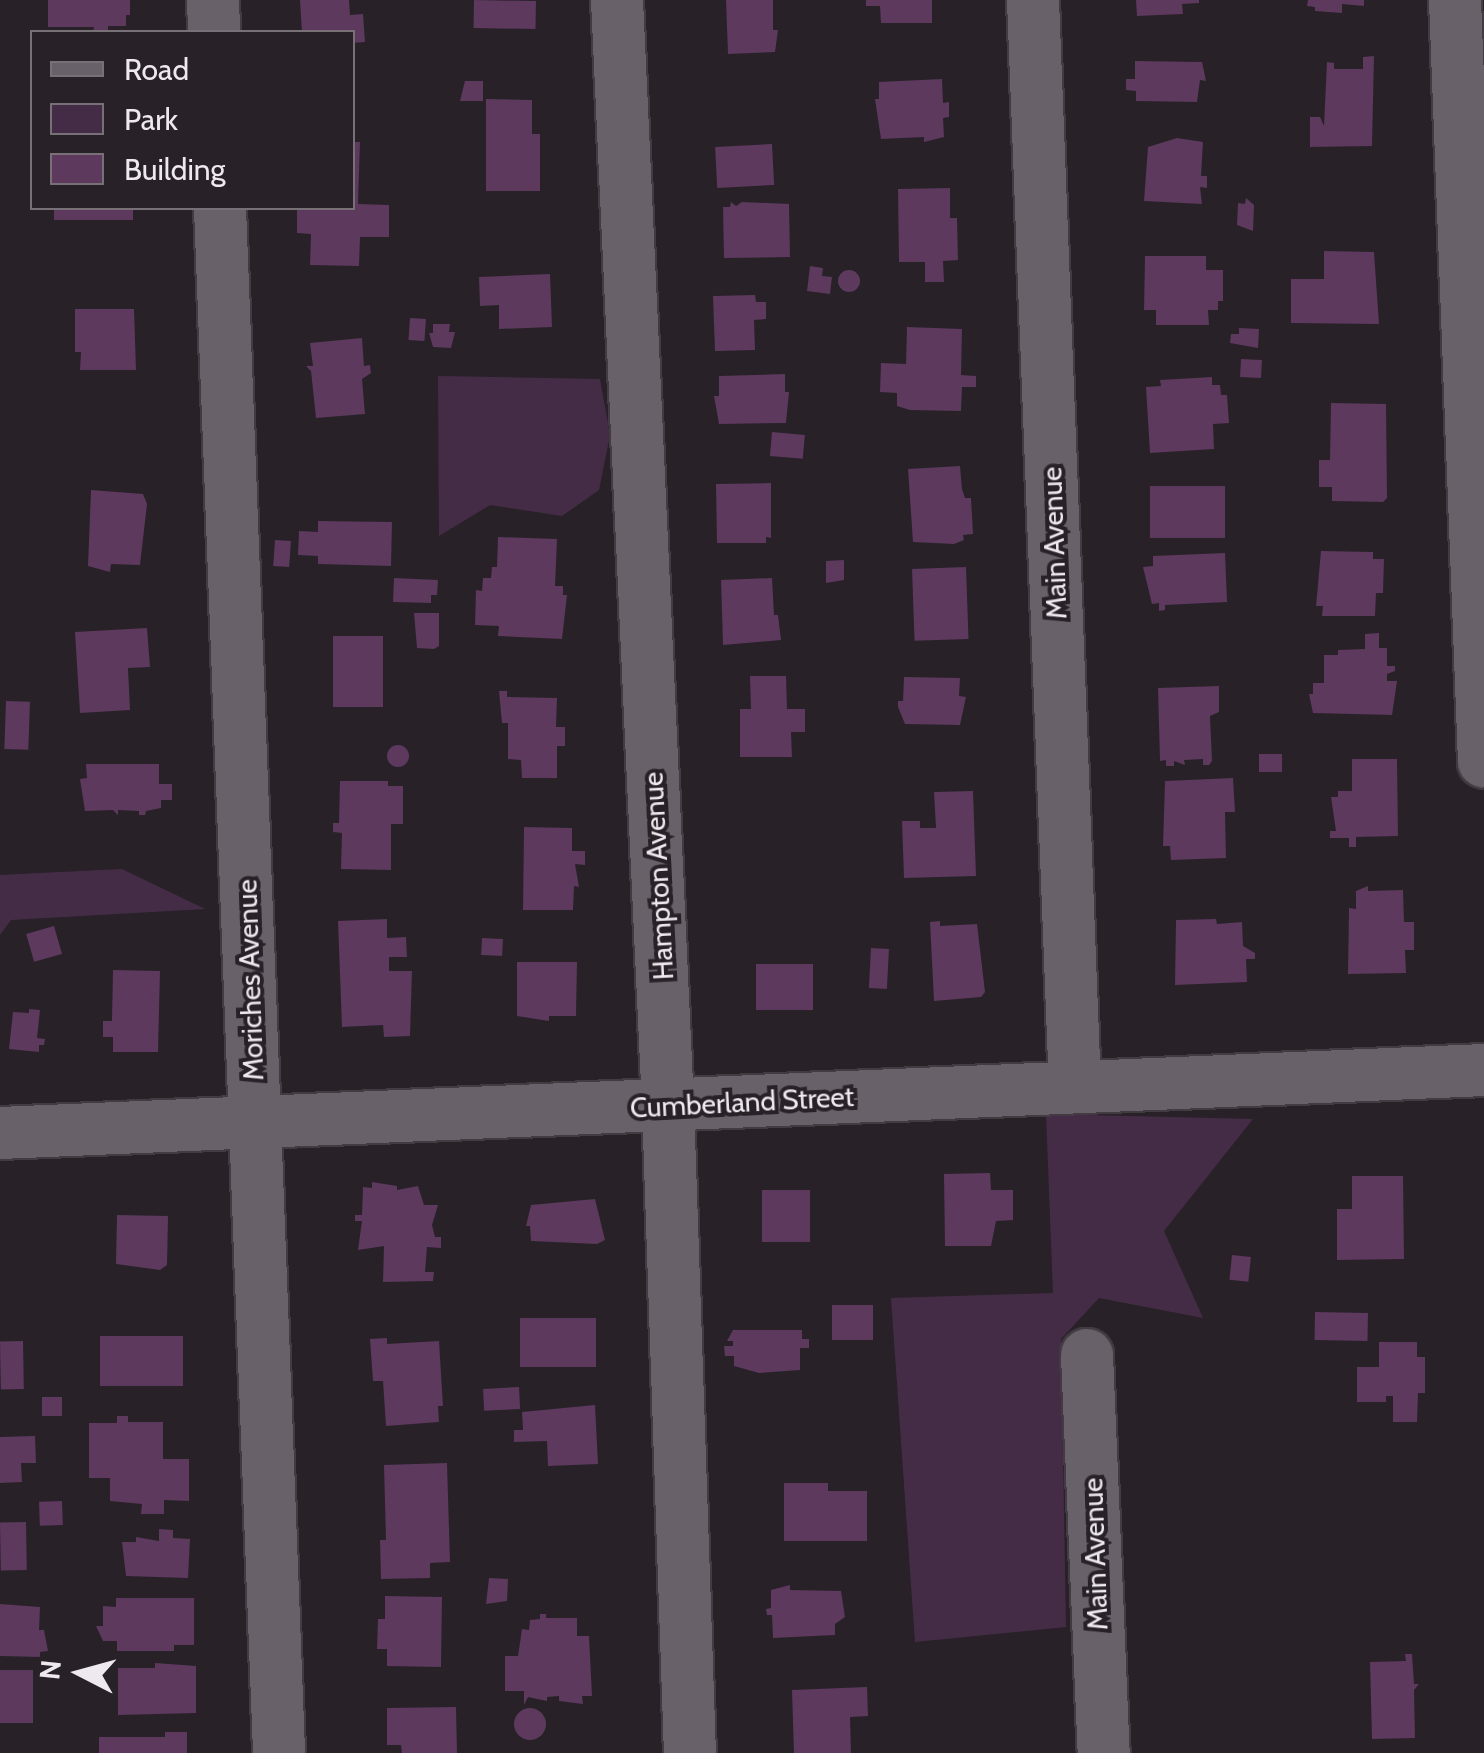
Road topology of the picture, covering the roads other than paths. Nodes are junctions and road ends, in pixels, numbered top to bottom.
1 (212, 0) edge
2 (617, 0) edge
3 (1033, 0) edge
4 (1455, 0) edge
5 (214, 30) edge
6 (220, 210) edge
7 (1484, 761) edge
8 (1484, 1070) edge
9 (1075, 1086) junction
10 (668, 1105) junction
11 (255, 1121) junction
12 (0, 1133) edge
13 (1087, 1355) dead end
14 (280, 1753) edge
15 (690, 1753) edge
16 (1104, 1753) edge

1 - 5 street
2 - 10 street, Hampton Avenue
3 - 9 street, Main Avenue
4 - 7 street
6 - 11 street, Moriches Avenue
8 - 9 street, Cumberland Street
9 - 10 street, Cumberland Street
10 - 11 street, Cumberland Street
10 - 15 street, Hampton Avenue
11 - 12 street, Cumberland Street
11 - 14 street, Moriches Avenue
13 - 16 street, Main Avenue

